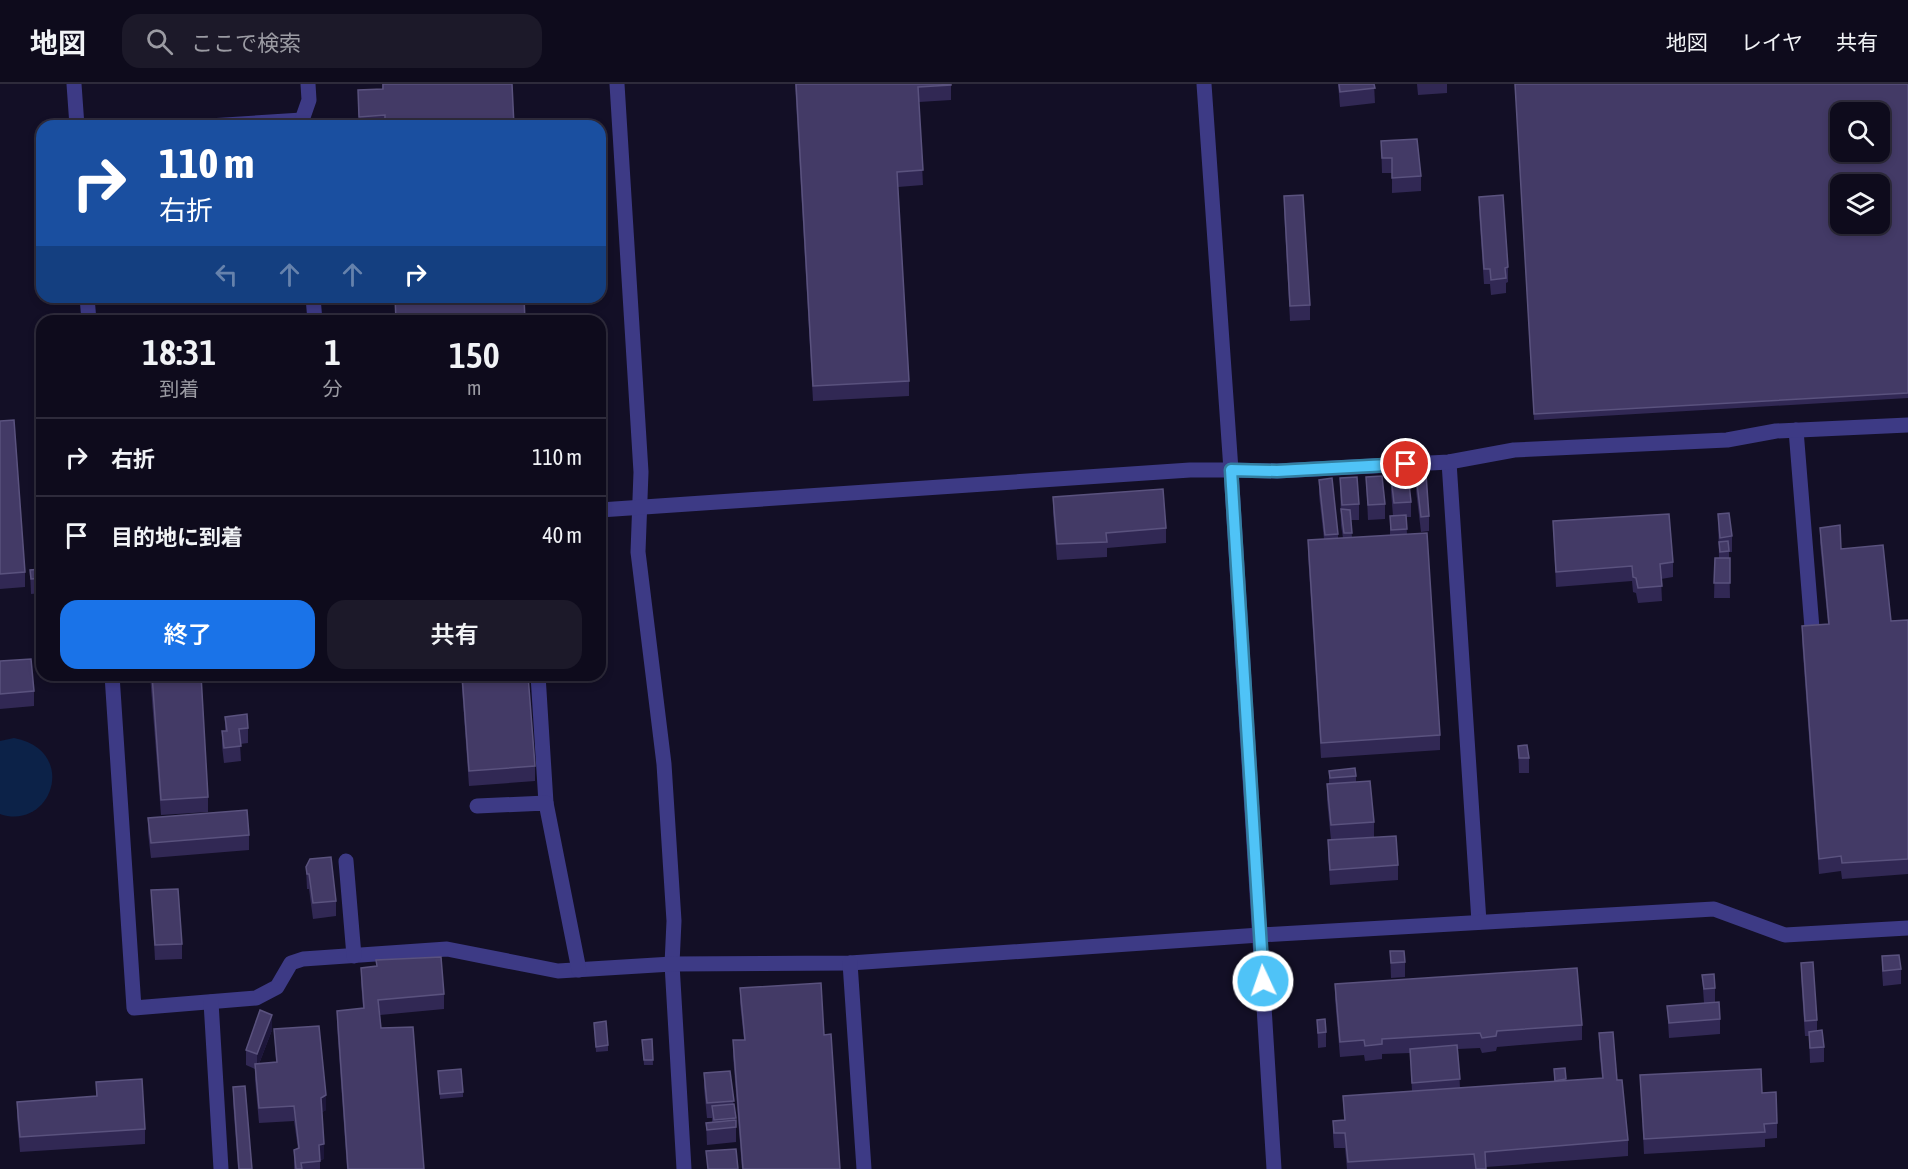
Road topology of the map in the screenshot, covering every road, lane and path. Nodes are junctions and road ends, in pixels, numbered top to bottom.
1 (74, 84) edge
2 (308, 84) edge
3 (617, 84) edge
4 (1204, 84) edge
5 (77, 120) edge
6 (303, 120) edge
7 (1908, 425) edge
8 (1796, 430) junction
9 (1449, 462) junction
10 (1231, 470) junction
11 (639, 507) junction
12 (606, 510) edge
13 (1812, 628) edge
14 (112, 681) edge
15 (538, 681) edge
16 (546, 803) junction
17 (477, 806) dead end
18 (346, 861) dead end
19 (1479, 922) junction
20 (1908, 928) edge
21 (1260, 935) junction
22 (354, 956) junction
23 (850, 963) junction
24 (672, 964) junction
25 (579, 970) junction
26 (211, 1002) junction
27 (221, 1169) edge
28 (684, 1169) edge
29 (864, 1169) edge
30 (1274, 1169) edge

1 - 5 street
2 - 6 street
3 - 11 street
4 - 10 street
7 - 8 street
8 - 9 street
8 - 13 street
9 - 10 street
9 - 19 street
10 - 11 street
10 - 21 street
11 - 12 street
11 - 24 street
14 - 26 street
15 - 16 street
16 - 17 street
16 - 25 street
18 - 22 street
19 - 20 street
19 - 21 street
21 - 23 street
21 - 30 street
22 - 25 street
22 - 26 street
23 - 24 street
23 - 29 street
24 - 25 street
24 - 28 street
26 - 27 street

